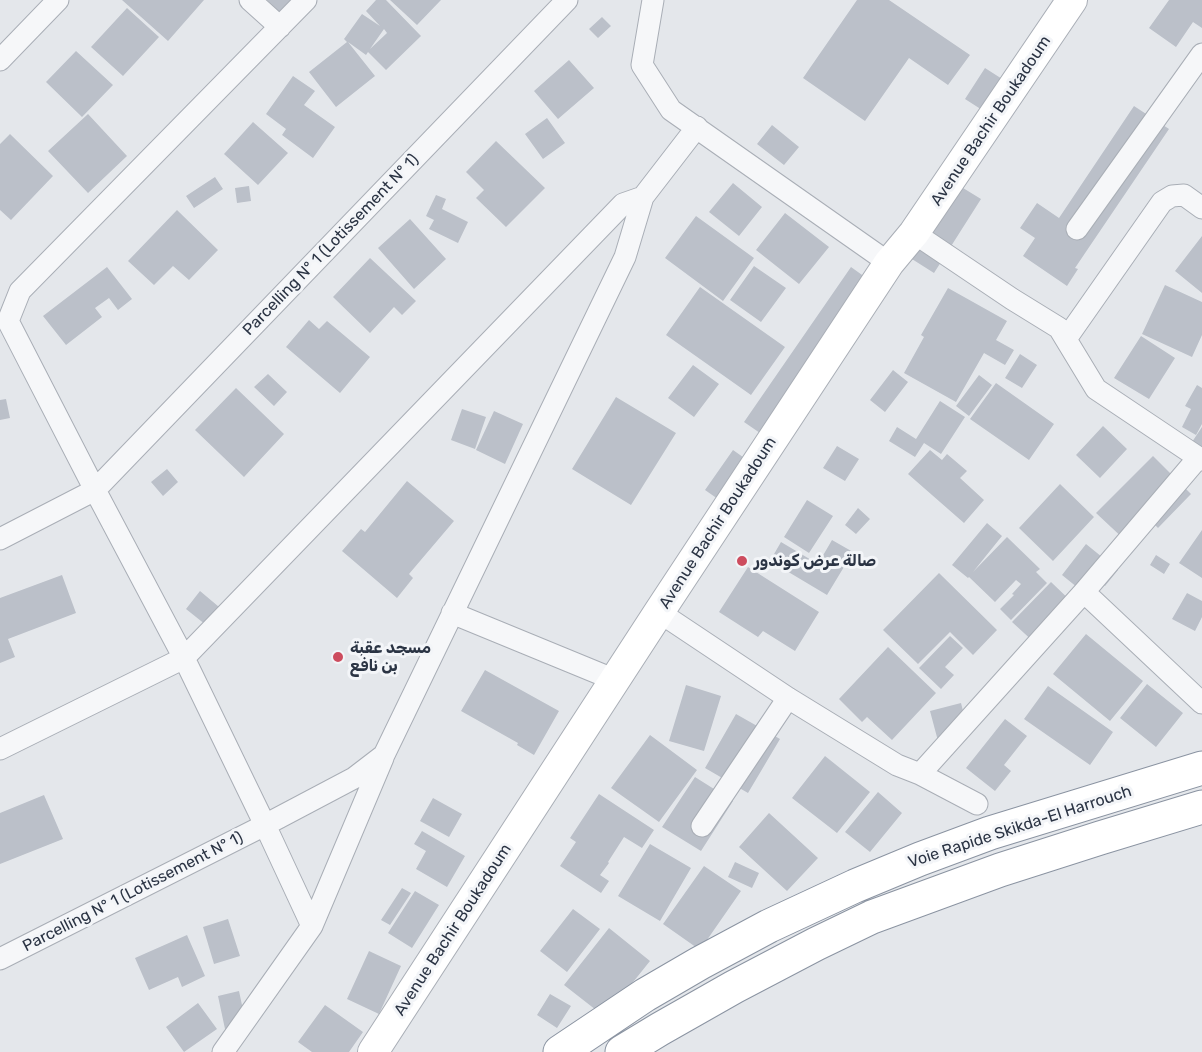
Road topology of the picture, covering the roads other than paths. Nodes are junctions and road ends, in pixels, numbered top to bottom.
1 (58, 0) edge
2 (250, 0) edge
3 (306, 0) edge
4 (567, 0) edge
5 (653, 0) edge
6 (1072, 0) edge
7 (280, 27) junction
8 (1202, 54) edge
9 (0, 60) edge
10 (698, 127) junction
11 (643, 197) junction
12 (1202, 208) edge
13 (1077, 229) dead end
14 (914, 233) junction
15 (889, 263) junction
16 (4, 324) edge
17 (1066, 339) junction
18 (1200, 459) edge
19 (95, 489) junction
20 (0, 539) edge
21 (1084, 592) junction
22 (660, 612) junction
23 (452, 613) junction
24 (184, 658) junction
25 (615, 680) junction
26 (788, 698) junction
27 (1202, 703) edge
28 (0, 749) edge
29 (384, 755) junction
30 (1202, 768) edge
31 (920, 774) junction
32 (977, 804) dead end
33 (1202, 807) edge
34 (266, 825) junction
35 (702, 826) dead end
36 (312, 926) junction
37 (0, 959) edge
38 (223, 1052) edge
39 (373, 1052) edge
40 (560, 1052) edge
41 (622, 1052) edge

1 - 9 street
2 - 7 street
3 - 7 street
4 - 19 street, Parcelling N° 1 (Lotissement N° 1)
5 - 10 street
6 - 14 street, Avenue Bachir Boukadoum
7 - 16 street
8 - 13 street
10 - 11 street, Parcelling N° 1 (Lotissement N° 1)
10 - 15 street
11 - 23 street, Parcelling N° 1 (Lotissement N° 1)
11 - 24 street, Parcelling N° 1 (Lotissement N° 1)
12 - 17 street
14 - 15 street, Avenue Bachir Boukadoum
14 - 17 street
15 - 22 street, Avenue Bachir Boukadoum
16 - 19 street
17 - 18 street
18 - 21 street
19 - 20 street, Parcelling N° 1 (Lotissement N° 1)
19 - 24 street
21 - 27 street
21 - 31 street
22 - 25 street, Avenue Bachir Boukadoum
22 - 26 street
23 - 25 street
23 - 29 street, Parcelling N° 1 (Lotissement N° 1)
24 - 28 street, Parcelling N° 1 (Lotissement N° 1)
24 - 34 street
25 - 39 street, Avenue Bachir Boukadoum
26 - 31 street
26 - 35 street
29 - 34 street, Parcelling N° 1 (Lotissement N° 1)
29 - 36 street, Parcelling N° 1 (Lotissement N° 1)
30 - 40 highway, Voie Rapide Skikda-El Harrouch
31 - 32 street
33 - 41 highway
34 - 36 street
34 - 37 street, Parcelling N° 1 (Lotissement N° 1)
36 - 38 street, Parcelling N° 1 (Lotissement N° 1)

